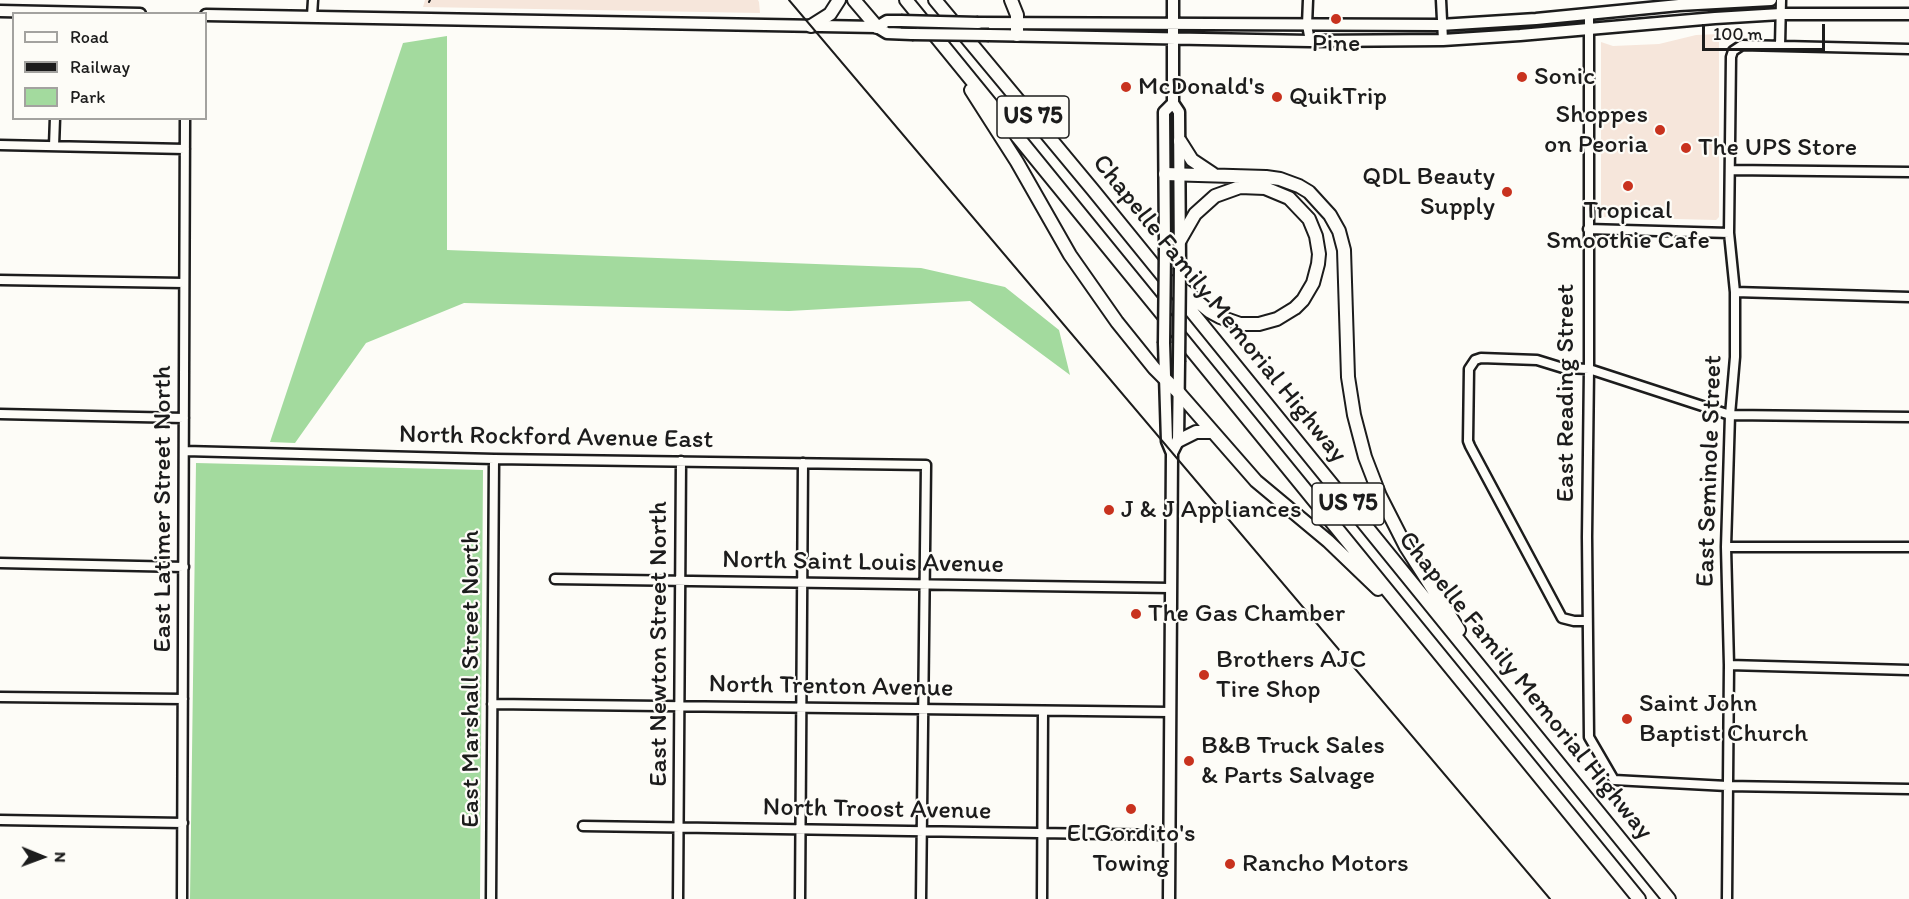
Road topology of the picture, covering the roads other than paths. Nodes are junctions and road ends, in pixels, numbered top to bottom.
1 (313, 0) edge
2 (839, 0) edge
3 (854, 0) edge
4 (906, 0) edge
5 (936, 0) edge
6 (1011, 0) edge
7 (1173, 0) edge
8 (1308, 0) edge
9 (1441, 0) edge
10 (1771, 0) edge
11 (1781, 0) edge
12 (0, 11) edge
13 (28, 12) edge
14 (1589, 14) junction
15 (1781, 14) junction
16 (1909, 14) edge
17 (207, 15) edge
18 (312, 16) junction
19 (1173, 23) junction
20 (1307, 25) junction
21 (1440, 25) junction
22 (811, 26) junction
23 (877, 27) junction
24 (1017, 29) junction
25 (1589, 29) junction
26 (1173, 39) junction
27 (939, 40) junction
28 (1310, 40) junction
29 (1443, 40) junction
30 (1780, 45) junction
31 (1909, 49) edge
32 (1173, 103) junction
33 (55, 120) edge
34 (185, 120) edge
35 (1180, 141) junction
36 (0, 145) edge
37 (54, 146) junction
38 (185, 149) junction
39 (1730, 170) junction
40 (1909, 172) edge
41 (1165, 174) junction
42 (1180, 174) junction
43 (1214, 175) junction
44 (1588, 229) junction
45 (1729, 233) junction
46 (1180, 240) junction
47 (1152, 264) junction
48 (0, 280) edge
49 (184, 283) junction
50 (1735, 292) junction
51 (1909, 297) edge
52 (1589, 369) junction
53 (1164, 379) junction
54 (1179, 393) junction
55 (0, 414) edge
56 (1730, 415) junction
57 (1909, 417) edge
58 (184, 418) junction
59 (1212, 432) junction
60 (1178, 441) junction
61 (185, 451) junction
62 (1172, 453) junction
63 (494, 459) junction
64 (681, 461) junction
65 (803, 463) junction
66 (1726, 547) junction
67 (1909, 547) edge
68 (0, 563) edge
69 (184, 567) junction
70 (555, 579) dead end
71 (681, 581) junction
72 (802, 583) junction
73 (925, 585) junction
74 (1170, 588) junction
75 (1587, 621) junction
76 (1423, 634) junction
77 (1729, 665) junction
78 (1909, 670) edge
79 (1495, 685) junction
80 (0, 697) edge
81 (183, 699) junction
82 (492, 704) junction
83 (680, 705) junction
84 (801, 707) junction
85 (923, 710) junction
86 (1043, 711) junction
87 (1170, 712) junction
88 (1727, 786) junction
89 (1909, 789) edge
90 (0, 820) edge
91 (183, 823) junction
92 (583, 826) dead end
93 (679, 827) junction
94 (801, 830) junction
95 (922, 832) junction
96 (1042, 833) junction
97 (1169, 835) junction
98 (182, 899) edge
99 (491, 899) edge
100 (678, 899) edge
101 (800, 899) edge
102 (921, 899) edge
103 (1042, 899) edge
104 (1169, 899) edge
105 (1639, 899) edge
106 (1669, 899) edge
107 (1727, 899) edge

1 - 18 street
2 - 22 highway
3 - 23 highway
4 - 27 highway, Chapelle Family Memorial Highway / US 75
5 - 47 highway, Chapelle Family Memorial Highway / US 75
6 - 24 highway
7 - 19 main road
8 - 20 street
9 - 21 street
10 - 14 main road
11 - 15 street
12 - 13 main road
14 - 21 main road
14 - 25 street, East Reading Street
15 - 16 main road
15 - 25 main road
15 - 30 street
17 - 18 main road
18 - 22 main road
19 - 20 main road
19 - 24 main road
19 - 26 main road
20 - 21 main road
20 - 28 street
21 - 29 street
22 - 23 main road
23 - 24 main road, bridge
23 - 24 main road, bridge
24 - 26 main road
25 - 29 main road
25 - 44 street, East Reading Street
26 - 28 main road
26 - 32 main road
27 - 53 highway
27 - 76 highway, Chapelle Family Memorial Highway / US 75
28 - 29 main road
30 - 31 street
30 - 39 street, East Seminole Street
32 - 35 main road
32 - 41 main road
33 - 37 street
34 - 38 street, East Latimer Street North
35 - 42 main road
35 - 43 highway
36 - 37 street
37 - 38 street
38 - 49 street, East Latimer Street North
39 - 40 street
39 - 45 street, East Seminole Street
41 - 42 highway
41 - 53 main road, bridge
42 - 43 highway
42 - 46 main road
43 - 79 highway
44 - 45 street
44 - 52 street, East Reading Street
45 - 50 street, East Seminole Street
46 - 47 highway
46 - 54 main road, bridge
47 - 79 highway, Chapelle Family Memorial Highway / US 75
48 - 49 street
49 - 58 street, East Latimer Street North
50 - 51 street
50 - 56 street, East Seminole Street
52 - 56 street
52 - 75 street, East Reading Street
52 - 75 street
53 - 54 highway
53 - 62 main road
54 - 59 highway
54 - 60 main road
55 - 58 street
56 - 57 street
56 - 66 street, East Seminole Street
58 - 61 street, East Latimer Street North
59 - 60 highway
59 - 76 highway
60 - 62 main road
61 - 63 street, North Rockford Avenue East
61 - 69 street, East Latimer Street North
62 - 74 main road
63 - 64 street, North Rockford Avenue East
63 - 82 street, East Marshall Street North
64 - 65 street, North Rockford Avenue East
64 - 71 street, East Newton Street North
65 - 72 street
65 - 73 street, North Rockford Avenue East
66 - 67 street
66 - 77 street, East Seminole Street
68 - 69 street
69 - 81 street, East Latimer Street North
70 - 71 street, North Saint Louis Avenue
71 - 72 street, North Saint Louis Avenue
71 - 83 street, East Newton Street North
72 - 73 street, North Saint Louis Avenue
72 - 84 street
73 - 74 street, North Saint Louis Avenue
73 - 85 street
74 - 87 main road
75 - 88 street, East Reading Street
76 - 105 highway, Chapelle Family Memorial Highway / US 75
77 - 78 street
77 - 88 street, East Seminole Street
79 - 106 highway, Chapelle Family Memorial Highway / US 75
80 - 81 street
81 - 91 street, East Latimer Street North
82 - 83 street, North Trenton Avenue
82 - 99 street, East Marshall Street North
83 - 84 street, North Trenton Avenue
83 - 93 street, East Newton Street North
84 - 85 street, North Trenton Avenue
84 - 94 street
85 - 86 street, North Trenton Avenue
85 - 95 street
86 - 87 street, North Trenton Avenue
86 - 96 street
87 - 97 main road
88 - 89 street
88 - 107 street, East Seminole Street
90 - 91 street
91 - 98 street, East Latimer Street North
92 - 93 street, North Troost Avenue
93 - 94 street, North Troost Avenue
93 - 100 street, East Newton Street North
94 - 95 street, North Troost Avenue
94 - 101 street
95 - 96 street, North Troost Avenue
95 - 102 street
96 - 97 street, North Troost Avenue
96 - 103 street
97 - 104 main road

